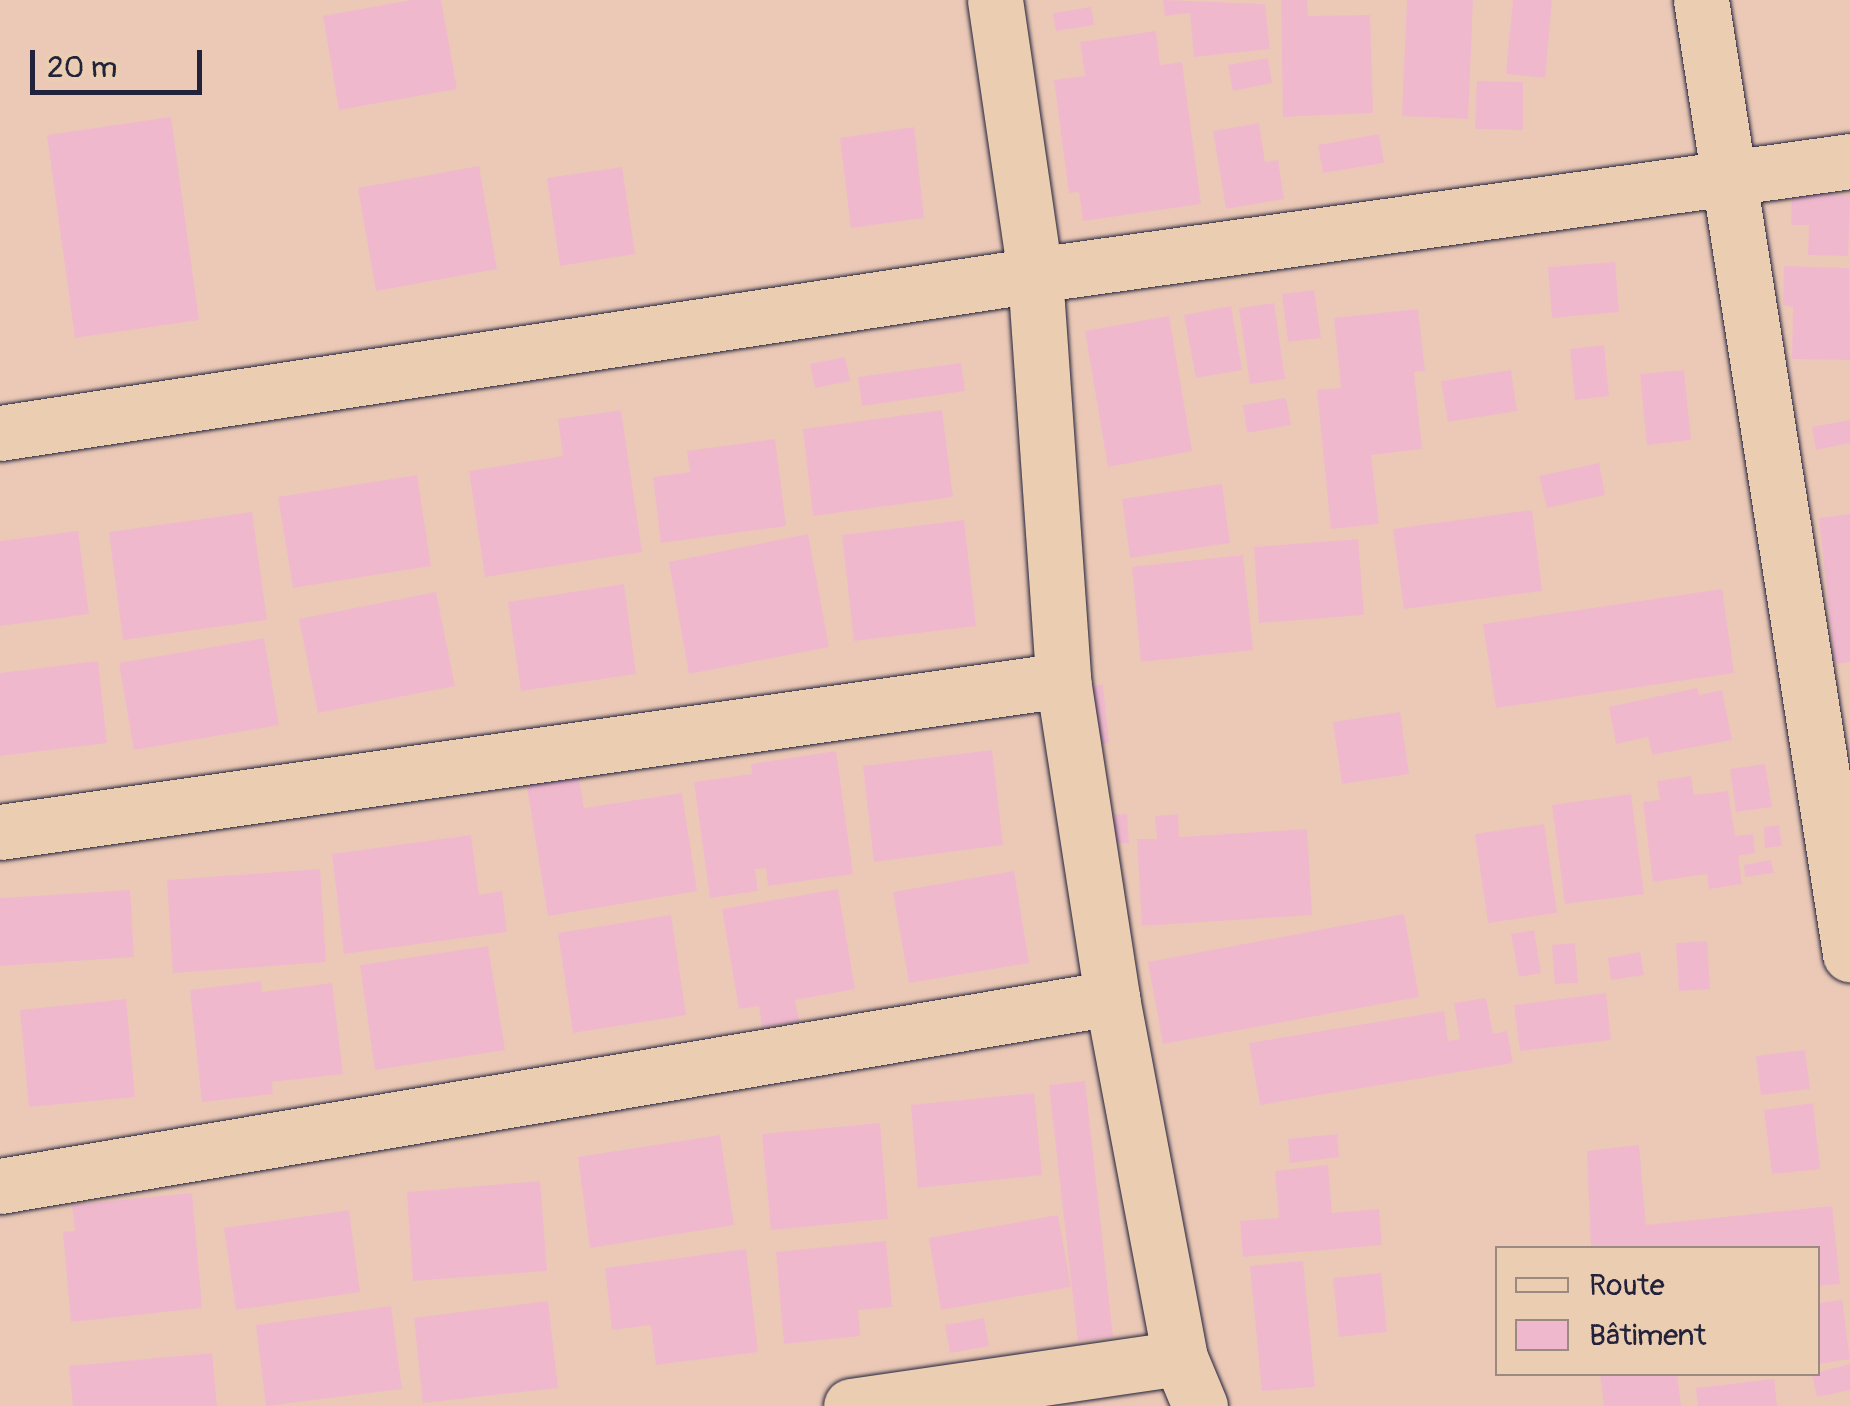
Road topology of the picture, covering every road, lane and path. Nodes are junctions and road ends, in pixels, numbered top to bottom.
1 (995, 0) edge
2 (1701, 0) edge
3 (1850, 162) edge
4 (1728, 182) junction
5 (1035, 275) junction
6 (0, 433) edge
7 (1063, 680) junction
8 (0, 832) edge
9 (1850, 954) edge
10 (1112, 998) junction
11 (0, 1186) edge
12 (1190, 1382) edge
13 (850, 1406) edge

1 - 5 street
2 - 4 street
3 - 4 street
4 - 5 street
4 - 9 street
5 - 6 street
5 - 7 street
7 - 8 street
7 - 10 street
10 - 11 street
10 - 12 street
12 - 13 street

